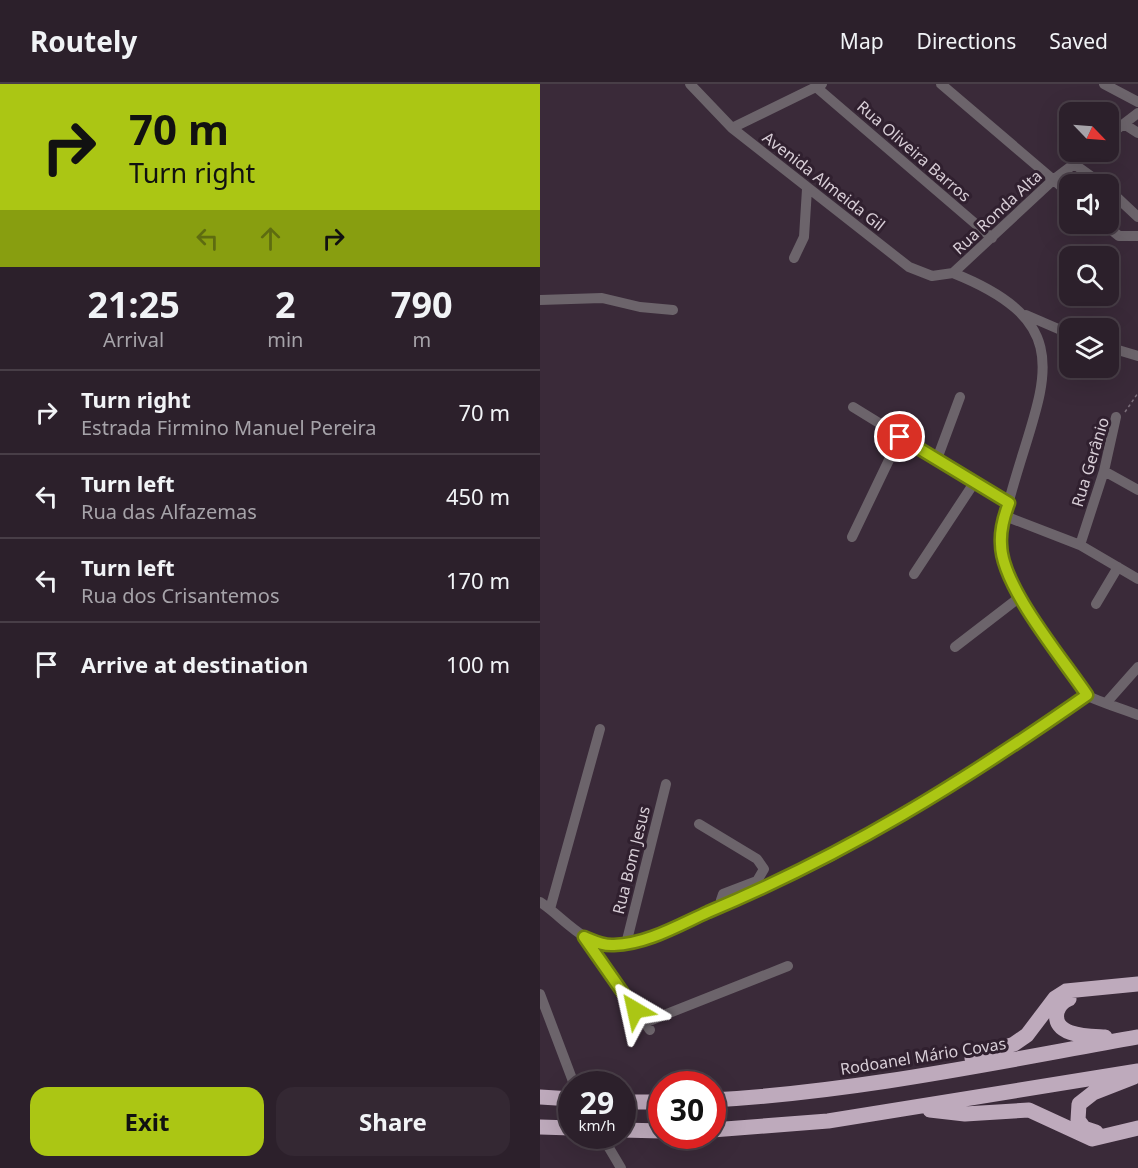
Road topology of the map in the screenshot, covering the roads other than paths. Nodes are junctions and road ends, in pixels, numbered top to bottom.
1 (690, 84) edge
2 (941, 84) edge
3 (1104, 84) edge
4 (819, 85) edge
5 (1138, 102) edge
6 (1138, 114) edge
7 (1124, 124) junction
8 (732, 128) junction
9 (1119, 128) edge
10 (1138, 133) edge
11 (1077, 162) edge
12 (1074, 164) junction
13 (1088, 174) edge
14 (1053, 180) junction
15 (1059, 185) edge
16 (807, 189) junction
17 (1119, 199) edge
18 (1138, 217) edge
19 (1116, 234) edge
20 (1132, 237) edge
21 (992, 238) junction
22 (794, 258) dead end
23 (953, 273) junction
24 (540, 300) edge
25 (673, 310) dead end
26 (1025, 315) junction
27 (1059, 329) edge
28 (1119, 350) edge
29 (1138, 356) edge
30 (960, 397) dead end
31 (853, 407) dead end
32 (1116, 417) road end
33 (900, 437) junction
34 (937, 459) junction
35 (1104, 471) junction
36 (974, 483) junction
37 (1138, 490) edge
38 (1009, 503) junction
39 (1005, 516) junction
40 (852, 537) dead end
41 (1080, 545) junction
42 (1118, 567) junction
43 (915, 574) dead end
44 (1138, 579) edge
45 (1020, 597) junction
46 (1096, 604) dead end
47 (955, 647) dead end
48 (1138, 667) edge
49 (1087, 695) junction
50 (1107, 702) junction
51 (1138, 715) edge
52 (600, 729) dead end
53 (666, 784) dead end
54 (699, 824) dead end
55 (540, 902) edge
56 (724, 906) junction
57 (550, 909) junction
58 (584, 937) junction
59 (626, 944) junction
60 (788, 966) dead end
61 (1138, 984) edge
62 (1096, 989) junction
63 (540, 994) edge
64 (1138, 1037) edge
65 (568, 1071) edge
66 (1138, 1073) edge
67 (931, 1074) junction
68 (540, 1097) edge
69 (558, 1098) edge
70 (726, 1099) edge
71 (922, 1107) junction
72 (540, 1127) edge
73 (558, 1128) edge
74 (1138, 1128) edge
75 (726, 1129) edge
76 (1111, 1135) junction
77 (608, 1149) edge
78 (616, 1166) edge

1 - 8 street, Avenida Almeida Gil
2 - 14 street
3 - 5 street
4 - 8 street
4 - 21 street, Rua Oliveira Barros
6 - 7 street
7 - 9 street
7 - 10 street
8 - 16 street, Avenida Almeida Gil
11 - 12 street, Rua Ronda Alta
12 - 13 street
12 - 14 street, Rua Ronda Alta
14 - 15 street
14 - 21 street, Rua Ronda Alta
16 - 22 street
16 - 23 street, Avenida Almeida Gil
17 - 18 street
19 - 20 street
21 - 23 street, Rua Ronda Alta
23 - 26 street
24 - 25 street
26 - 27 street
26 - 38 street
28 - 29 street
30 - 34 street
31 - 33 street
32 - 35 street, Rua Gerânio
33 - 34 street
33 - 40 street
34 - 36 street
35 - 37 street
35 - 41 street, Rua Gerânio
36 - 38 street
36 - 43 street
38 - 39 street
39 - 41 street
39 - 45 street
41 - 42 street
42 - 44 street
42 - 46 street
45 - 47 street
45 - 49 street
48 - 50 street
49 - 50 street
49 - 56 street
50 - 51 street
52 - 57 street
53 - 59 street, Rua Bom Jesus
54 - 56 street
55 - 57 street
56 - 59 street
57 - 58 street
58 - 59 street
58 - 60 street
61 - 62 highway
62 - 64 highway
62 - 67 highway
63 - 65 street
64 - 67 highway, Rodoanel Mário Covas
66 - 71 highway
66 - 76 highway
67 - 70 highway, Rodoanel Mário Covas
68 - 69 highway
71 - 75 highway
71 - 76 highway
72 - 73 highway
74 - 76 highway
77 - 78 street

